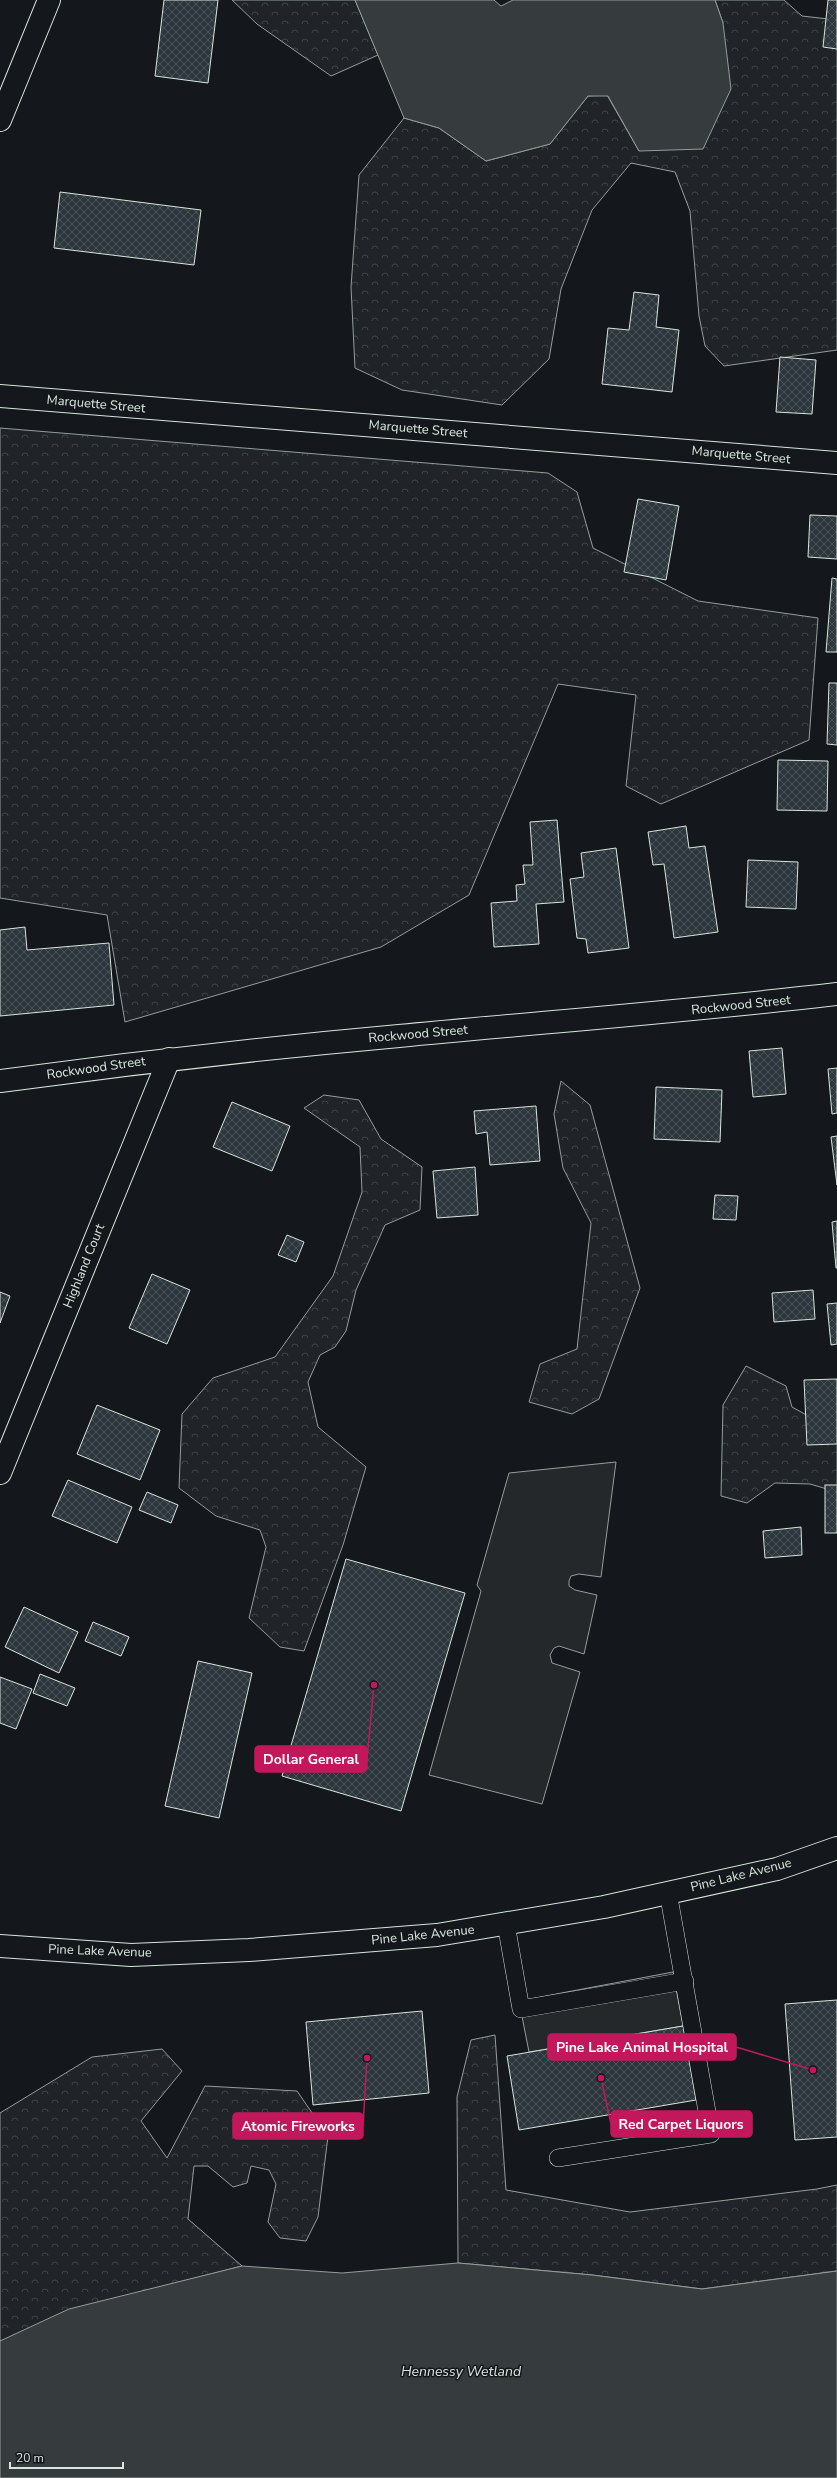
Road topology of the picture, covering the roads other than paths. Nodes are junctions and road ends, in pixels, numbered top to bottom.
1 (49, 0) edge
2 (0, 120) edge
3 (0, 396) edge
4 (837, 463) edge
5 (837, 994) edge
6 (169, 1059) junction
7 (0, 1081) edge
8 (0, 1473) edge
9 (837, 1848) edge
10 (668, 1892) junction
11 (506, 1924) junction
12 (0, 1946) edge
13 (685, 1981) junction
14 (558, 2158) dead end

1 - 2 street
3 - 4 street, Marquette Street
5 - 6 street, Rockwood Street
6 - 7 street, Rockwood Street
6 - 8 street, Highland Court
9 - 10 street, Pine Lake Avenue
10 - 11 street, Pine Lake Avenue
10 - 13 lane
11 - 12 street, Pine Lake Avenue
11 - 13 lane
13 - 14 lane

